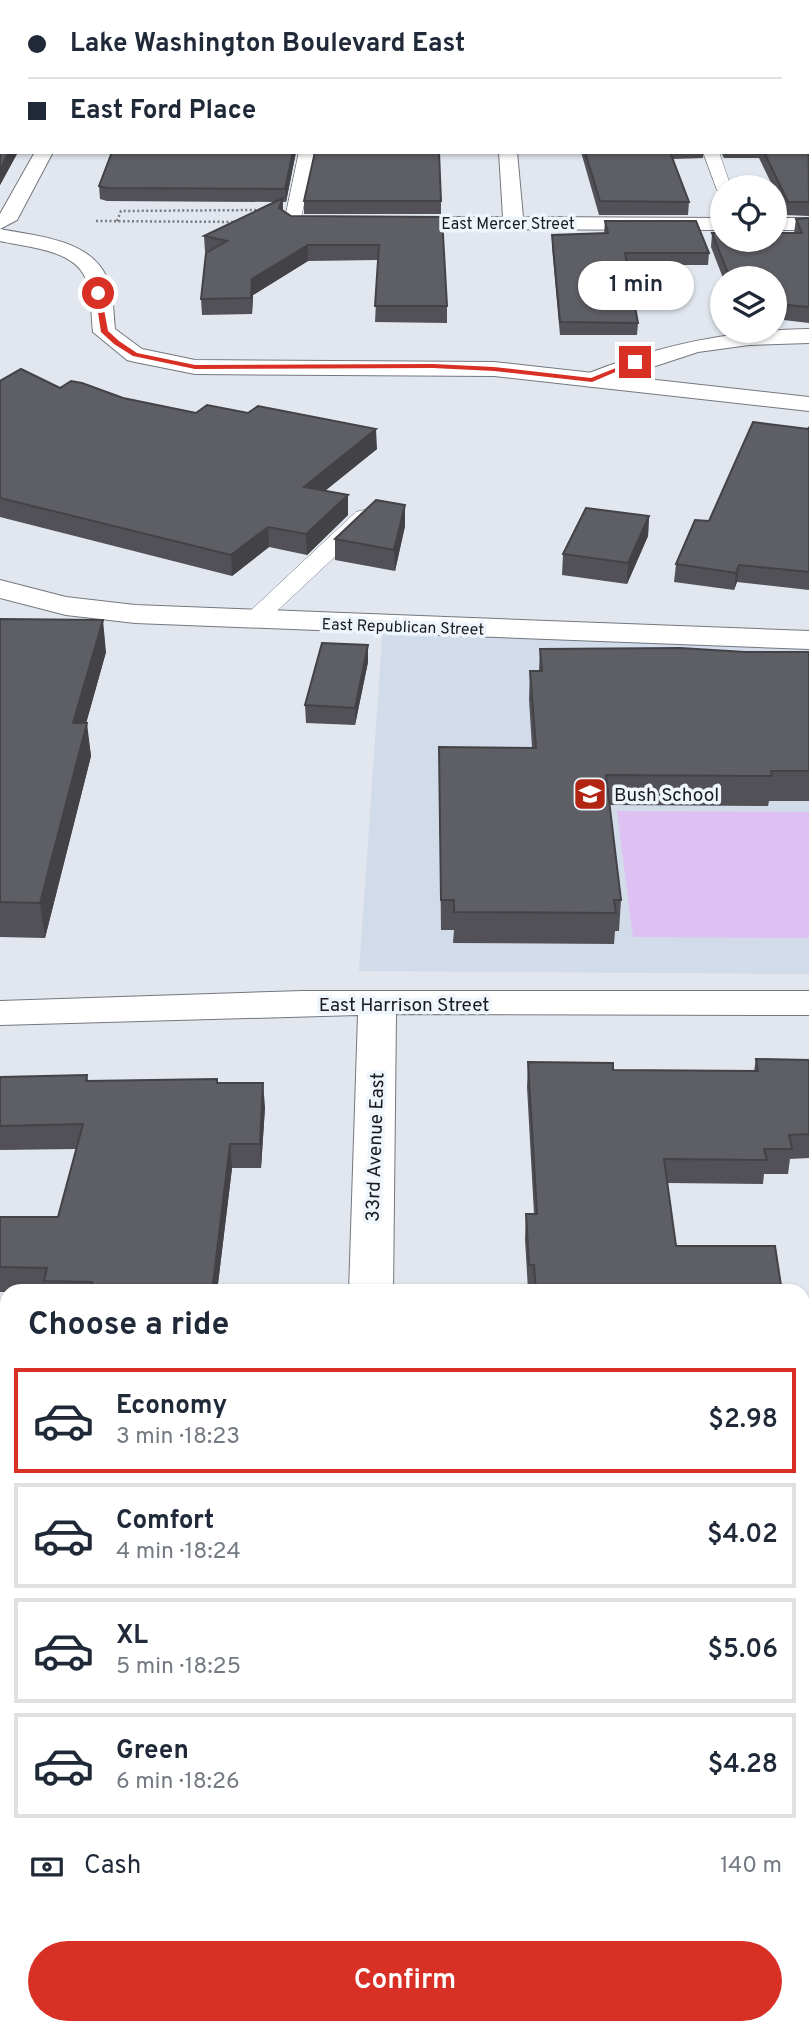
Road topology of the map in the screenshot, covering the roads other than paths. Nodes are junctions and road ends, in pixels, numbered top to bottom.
1 (43, 154) edge
2 (307, 154) edge
3 (508, 154) edge
4 (712, 154) edge
5 (719, 175) edge
6 (0, 223) edge
7 (292, 223) joint
8 (316, 223) edge
9 (366, 223) edge
10 (513, 223) junction
11 (710, 224) edge
12 (787, 224) edge
13 (809, 224) edge
14 (0, 235) edge
15 (809, 336) edge
16 (592, 380) junction
17 (809, 404) edge
18 (364, 517) edge
19 (0, 589) edge
20 (255, 619) junction
21 (809, 640) edge
22 (377, 1003) junction
23 (809, 1003) edge
24 (0, 1013) edge
25 (371, 1284) edge

1 - 6 street
2 - 7 lane
3 - 10 street
4 - 5 lane
7 - 8 street
9 - 10 street, East Mercer Street
10 - 11 street, East Mercer Street
12 - 13 street
14 - 16 street
15 - 16 street
16 - 17 street
18 - 20 lane
19 - 20 street, East Republican Street
20 - 21 street, East Republican Street
22 - 23 street, East Harrison Street
22 - 24 street, East Harrison Street
22 - 25 street, 33rd Avenue East

